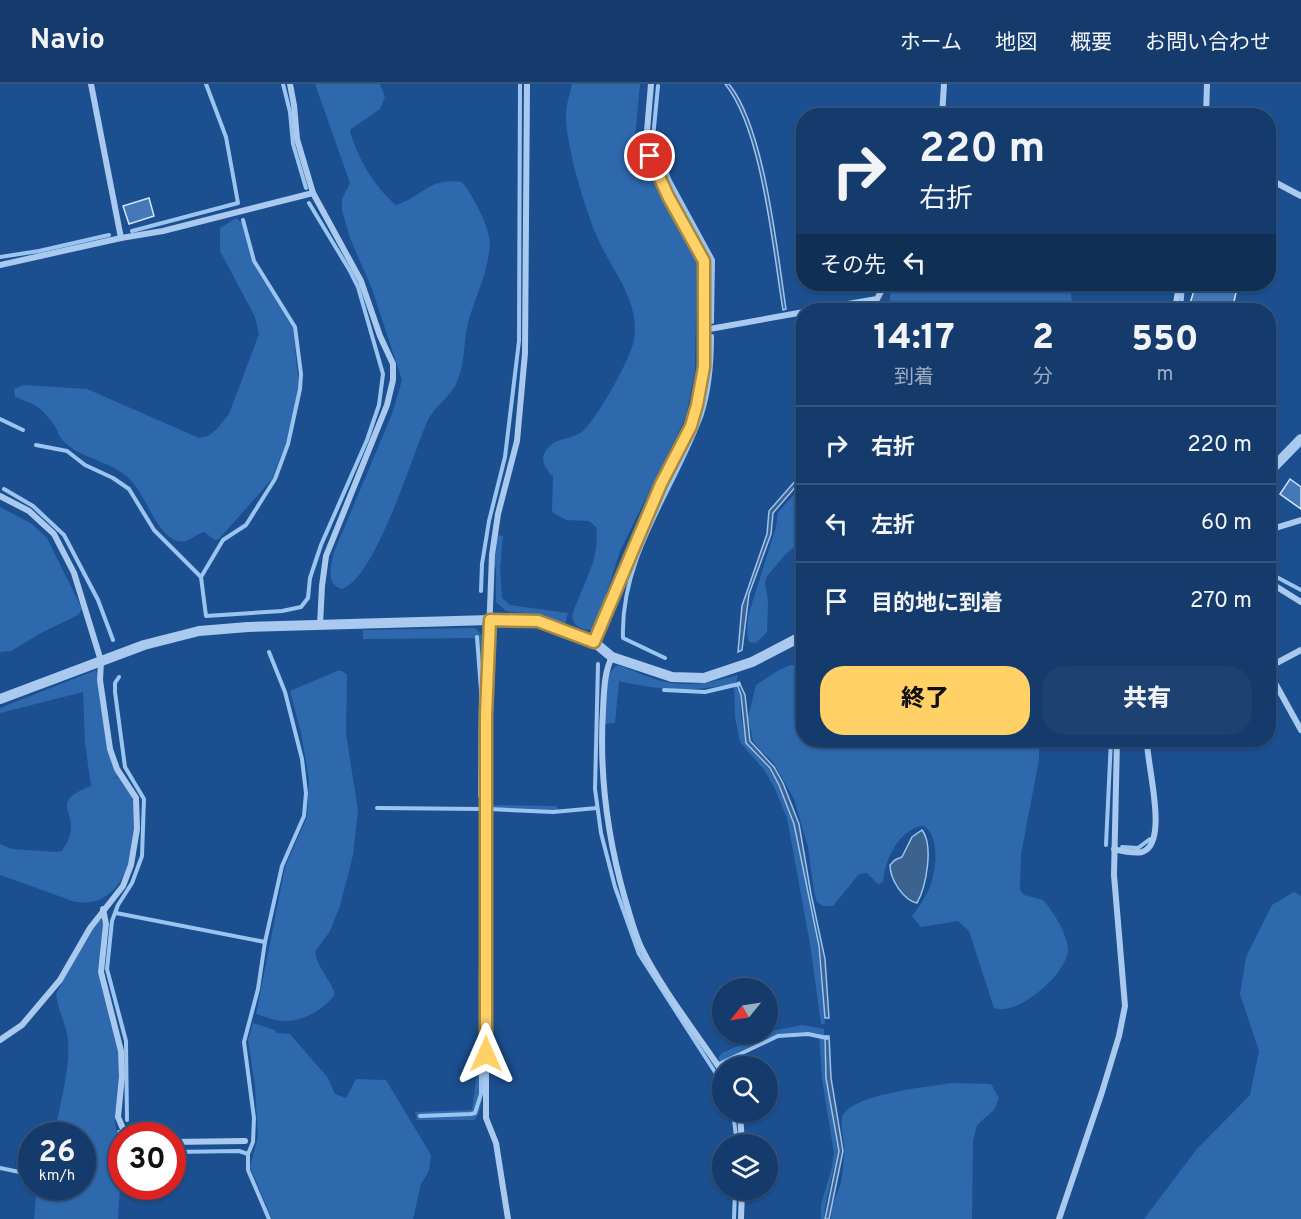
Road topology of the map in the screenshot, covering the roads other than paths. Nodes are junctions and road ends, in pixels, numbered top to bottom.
1 (91, 84) edge
2 (290, 84) edge
3 (527, 84) edge
4 (651, 84) edge
5 (944, 84) edge
6 (1207, 84) edge
7 (942, 108) edge
8 (1206, 108) edge
9 (1276, 183) edge
10 (313, 193) junction
11 (1301, 196) edge
12 (121, 238) junction
13 (0, 265) edge
14 (881, 291) edge
15 (854, 303) edge
16 (796, 313) edge
17 (704, 330) junction
18 (1301, 440) edge
19 (1276, 465) edge
20 (0, 496) edge
21 (1301, 520) edge
22 (1276, 528) edge
23 (1276, 586) edge
24 (1301, 602) edge
25 (490, 620) junction
26 (320, 625) junction
27 (796, 638) edge
28 (594, 642) junction
29 (1301, 650) edge
30 (612, 657) junction
31 (101, 661) junction
32 (1276, 665) edge
33 (1276, 682) edge
34 (0, 699) edge
35 (1301, 730) edge
36 (1117, 747) edge
37 (1148, 747) edge
38 (1114, 849) junction
39 (103, 909) junction
40 (0, 1040) edge
41 (712, 1057) edge
42 (120, 1122) edge
43 (245, 1141) dead end
44 (186, 1142) edge
45 (742, 1200) edge
46 (508, 1219) edge
47 (741, 1219) edge
48 (1059, 1219) edge

1 - 12 street
2 - 10 street
3 - 25 street
4 - 17 street
5 - 7 street
6 - 8 street
9 - 11 street
10 - 12 street
10 - 26 street
12 - 13 street
14 - 15 street
16 - 17 street
17 - 28 street
18 - 19 street
20 - 31 street
21 - 22 street
23 - 24 street
25 - 26 street
25 - 28 street
25 - 46 street
26 - 31 street
27 - 30 street
28 - 30 street
29 - 32 street
30 - 41 street
31 - 34 street
31 - 39 street
33 - 35 street
36 - 38 street
37 - 38 street
38 - 48 street
39 - 40 street
39 - 42 street
43 - 44 street
45 - 47 street

